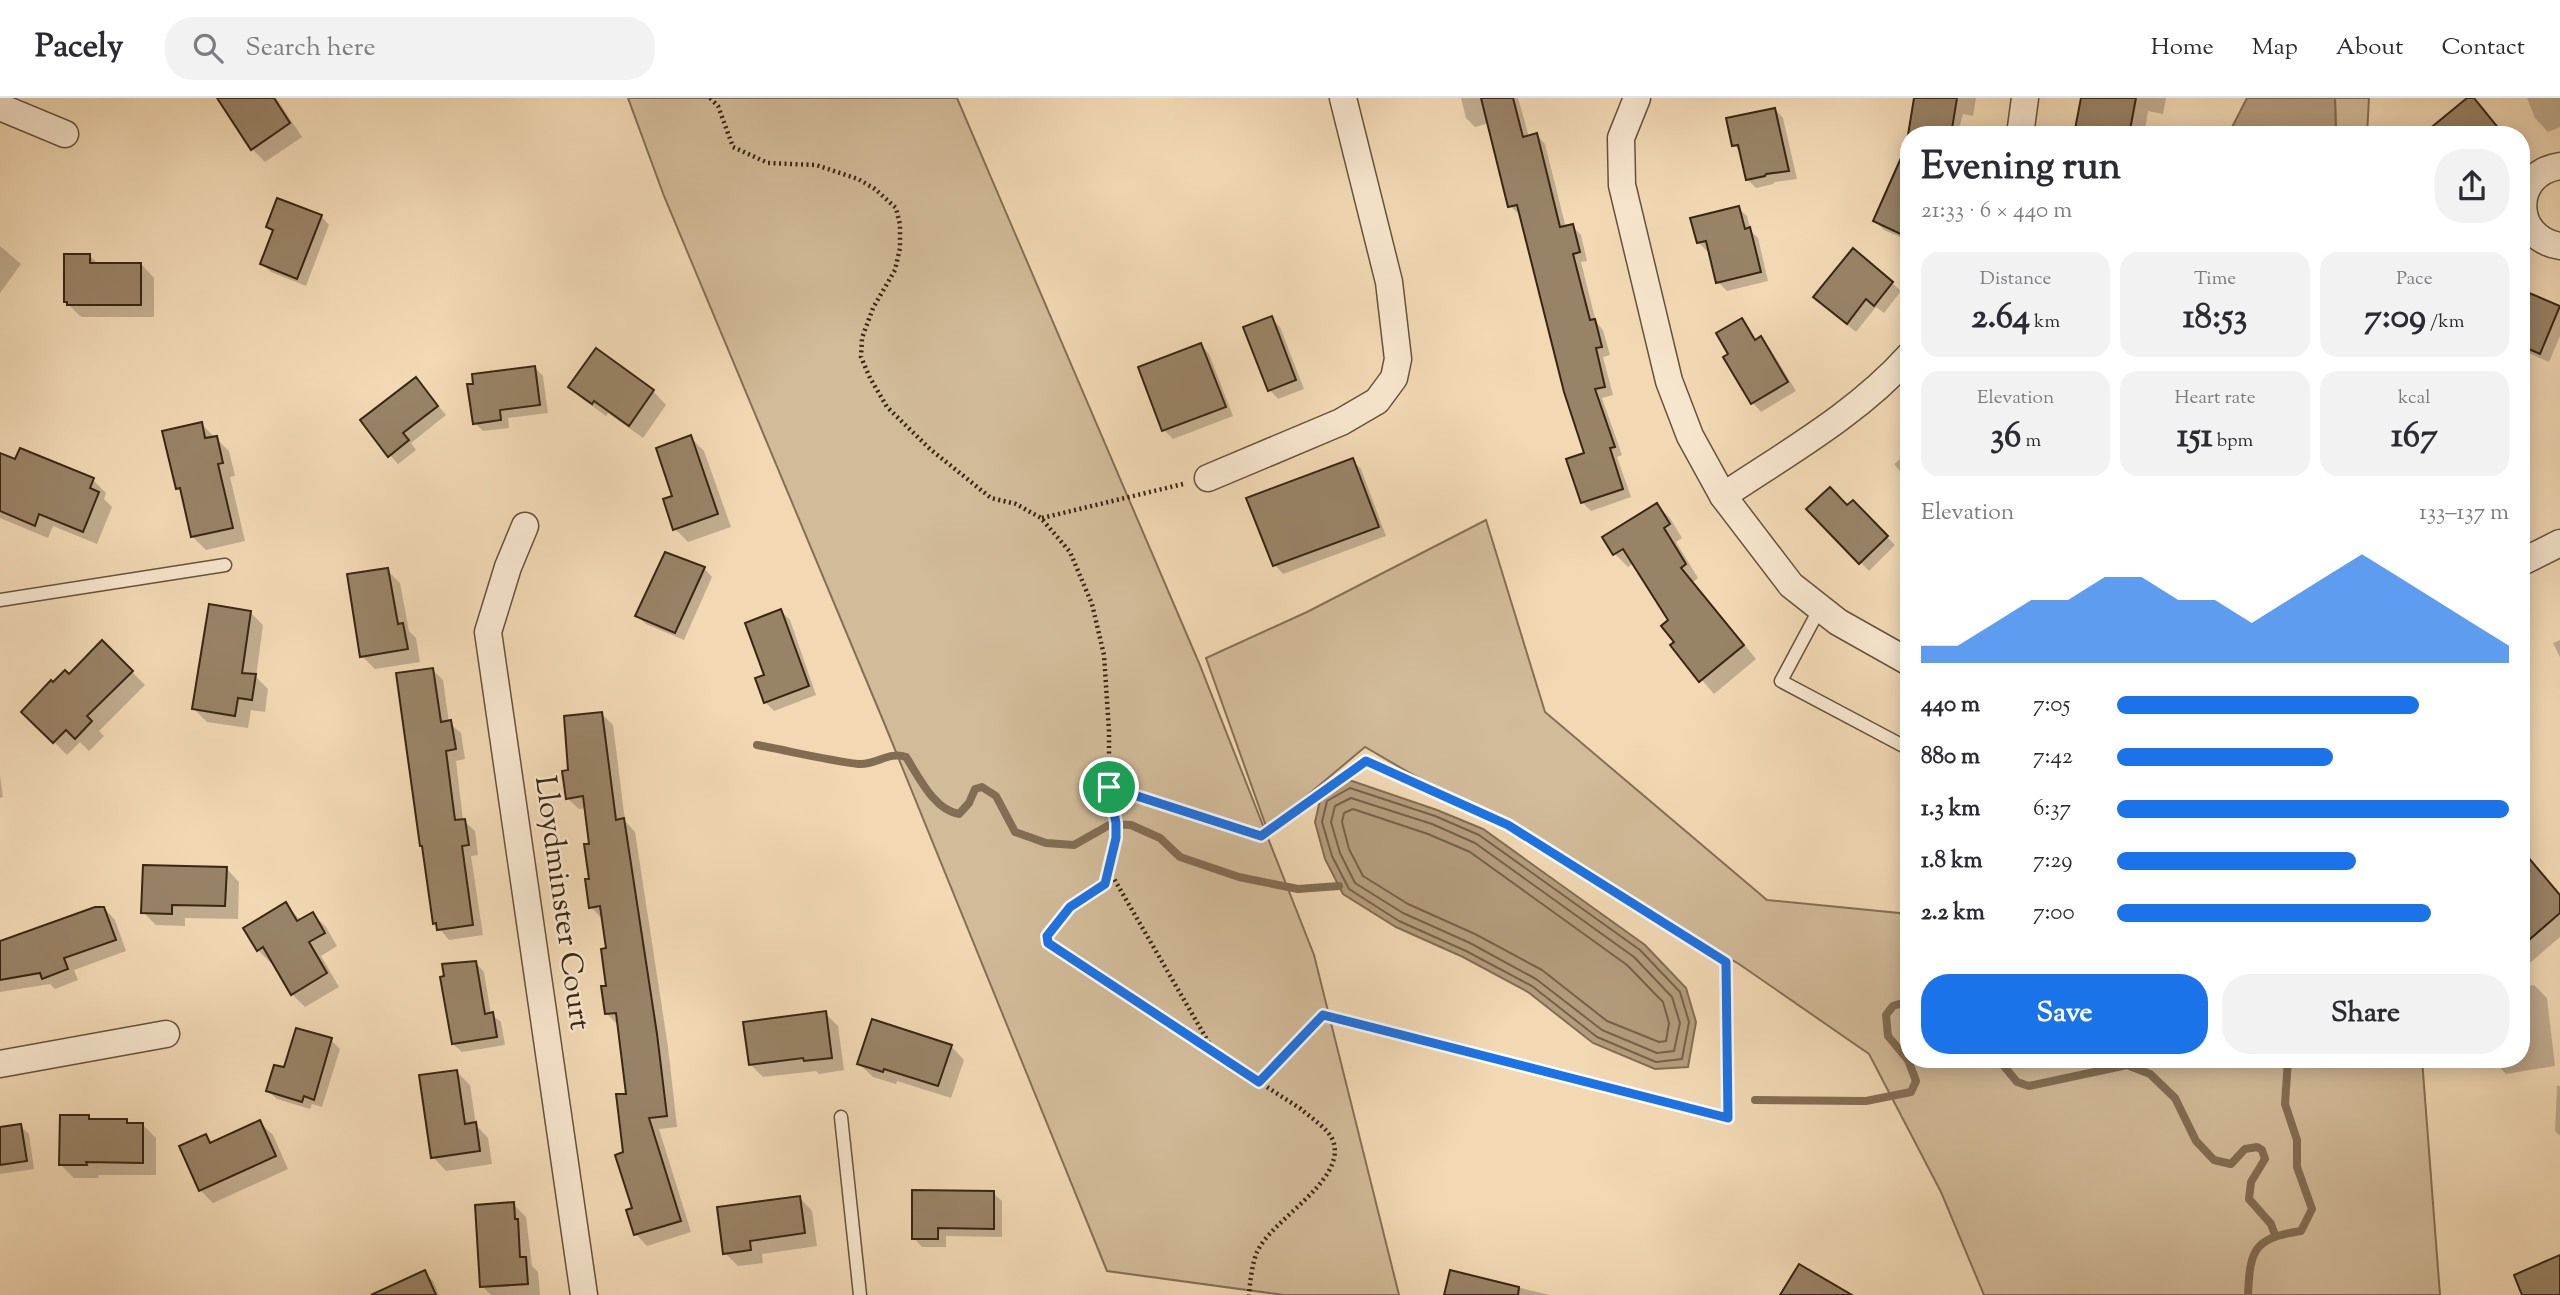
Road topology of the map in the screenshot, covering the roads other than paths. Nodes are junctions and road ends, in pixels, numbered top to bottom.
1 (1343, 98) edge
2 (1637, 98) edge
3 (2025, 98) edge
4 (0, 107) edge
5 (2021, 126) edge
6 (65, 135) dead end
7 (2560, 166) edge
8 (2530, 183) edge
9 (2530, 229) edge
10 (2560, 246) edge
11 (1900, 366) edge
12 (1208, 478) road end
13 (1723, 496) junction
14 (525, 526) dead end
15 (2560, 543) edge
16 (2530, 558) edge
17 (225, 565) dead end
18 (0, 600) edge
19 (1821, 608) junction
20 (1900, 657) edge
21 (1900, 744) edge
22 (166, 1034) dead end
23 (0, 1065) edge
24 (841, 1117) dead end
25 (583, 1295) edge
26 (860, 1295) edge

1 - 12 street
2 - 13 street
3 - 5 street
4 - 6 street
7 - 8 street
9 - 10 street
11 - 13 street
13 - 19 street
14 - 25 street, Lloydminster Court
15 - 16 street
17 - 18 lane
19 - 20 street
19 - 21 lane
22 - 23 street
24 - 26 lane

